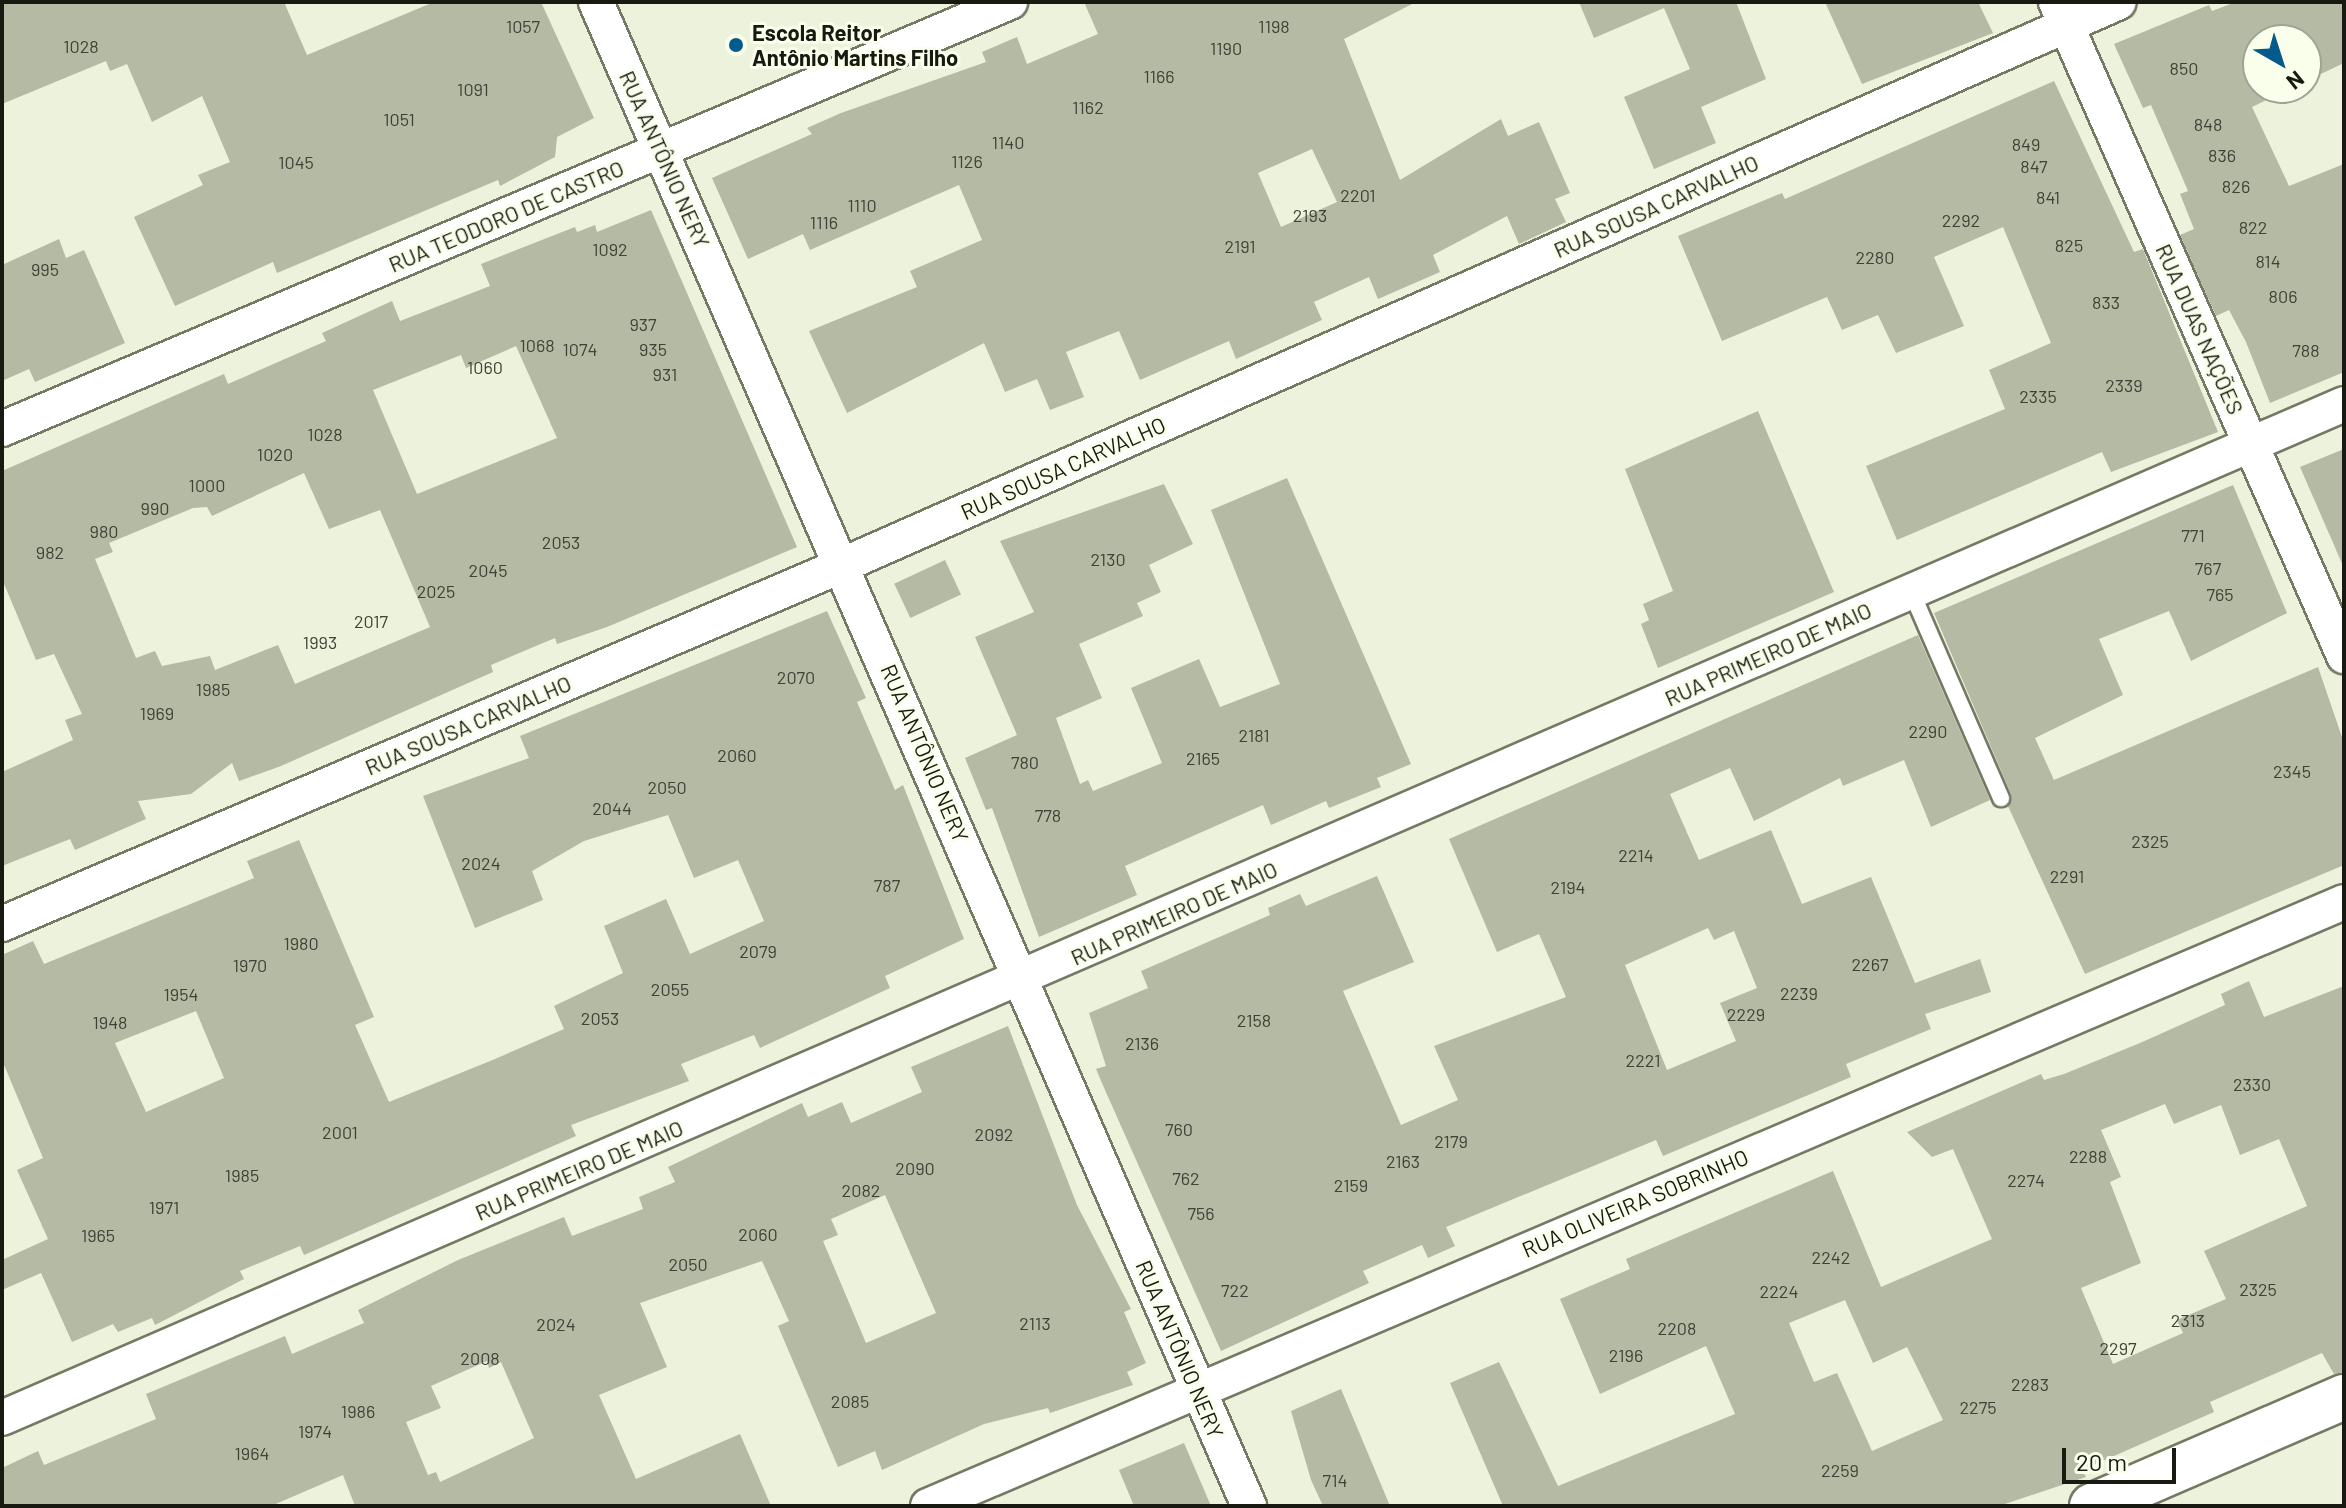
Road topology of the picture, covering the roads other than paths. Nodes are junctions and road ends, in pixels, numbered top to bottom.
1 (596, 2) edge
2 (1010, 2) edge
3 (2119, 2) edge
4 (2061, 14) edge
5 (661, 151) junction
6 (2344, 404) edge
7 (2, 429) edge
8 (2250, 442) junction
9 (845, 564) junction
10 (1911, 591) junction
11 (2344, 656) edge
12 (2001, 798) dead end
13 (2344, 902) edge
14 (2, 924) edge
15 (1021, 980) junction
16 (1196, 1389) junction
17 (2344, 1397) edge
18 (2, 1418) edge
19 (928, 1506) edge
20 (1249, 1506) edge
21 (2092, 1506) edge

1 - 5 street, RUA ANTÔNIO NERY
2 - 5 street, RUA TEODORO DE CASTRO
3 - 4 street, RUA SOUSA CARVALHO
4 - 8 street, RUA DUAS NAÇÕES
4 - 9 street, RUA SOUSA CARVALHO
5 - 7 street, RUA TEODORO DE CASTRO
5 - 9 street, RUA ANTÔNIO NERY
6 - 8 street, RUA PRIMEIRO DE MAIO
8 - 10 street, RUA PRIMEIRO DE MAIO
8 - 11 street, RUA DUAS NAÇÕES
9 - 14 street, RUA SOUSA CARVALHO
9 - 15 street, RUA ANTÔNIO NERY
10 - 12 lane
10 - 15 street, RUA PRIMEIRO DE MAIO
13 - 16 street, RUA OLIVEIRA SOBRINHO
15 - 16 street, RUA ANTÔNIO NERY
15 - 18 street, RUA PRIMEIRO DE MAIO
16 - 19 street, RUA OLIVEIRA SOBRINHO
16 - 20 street, RUA ANTÔNIO NERY
17 - 21 street

